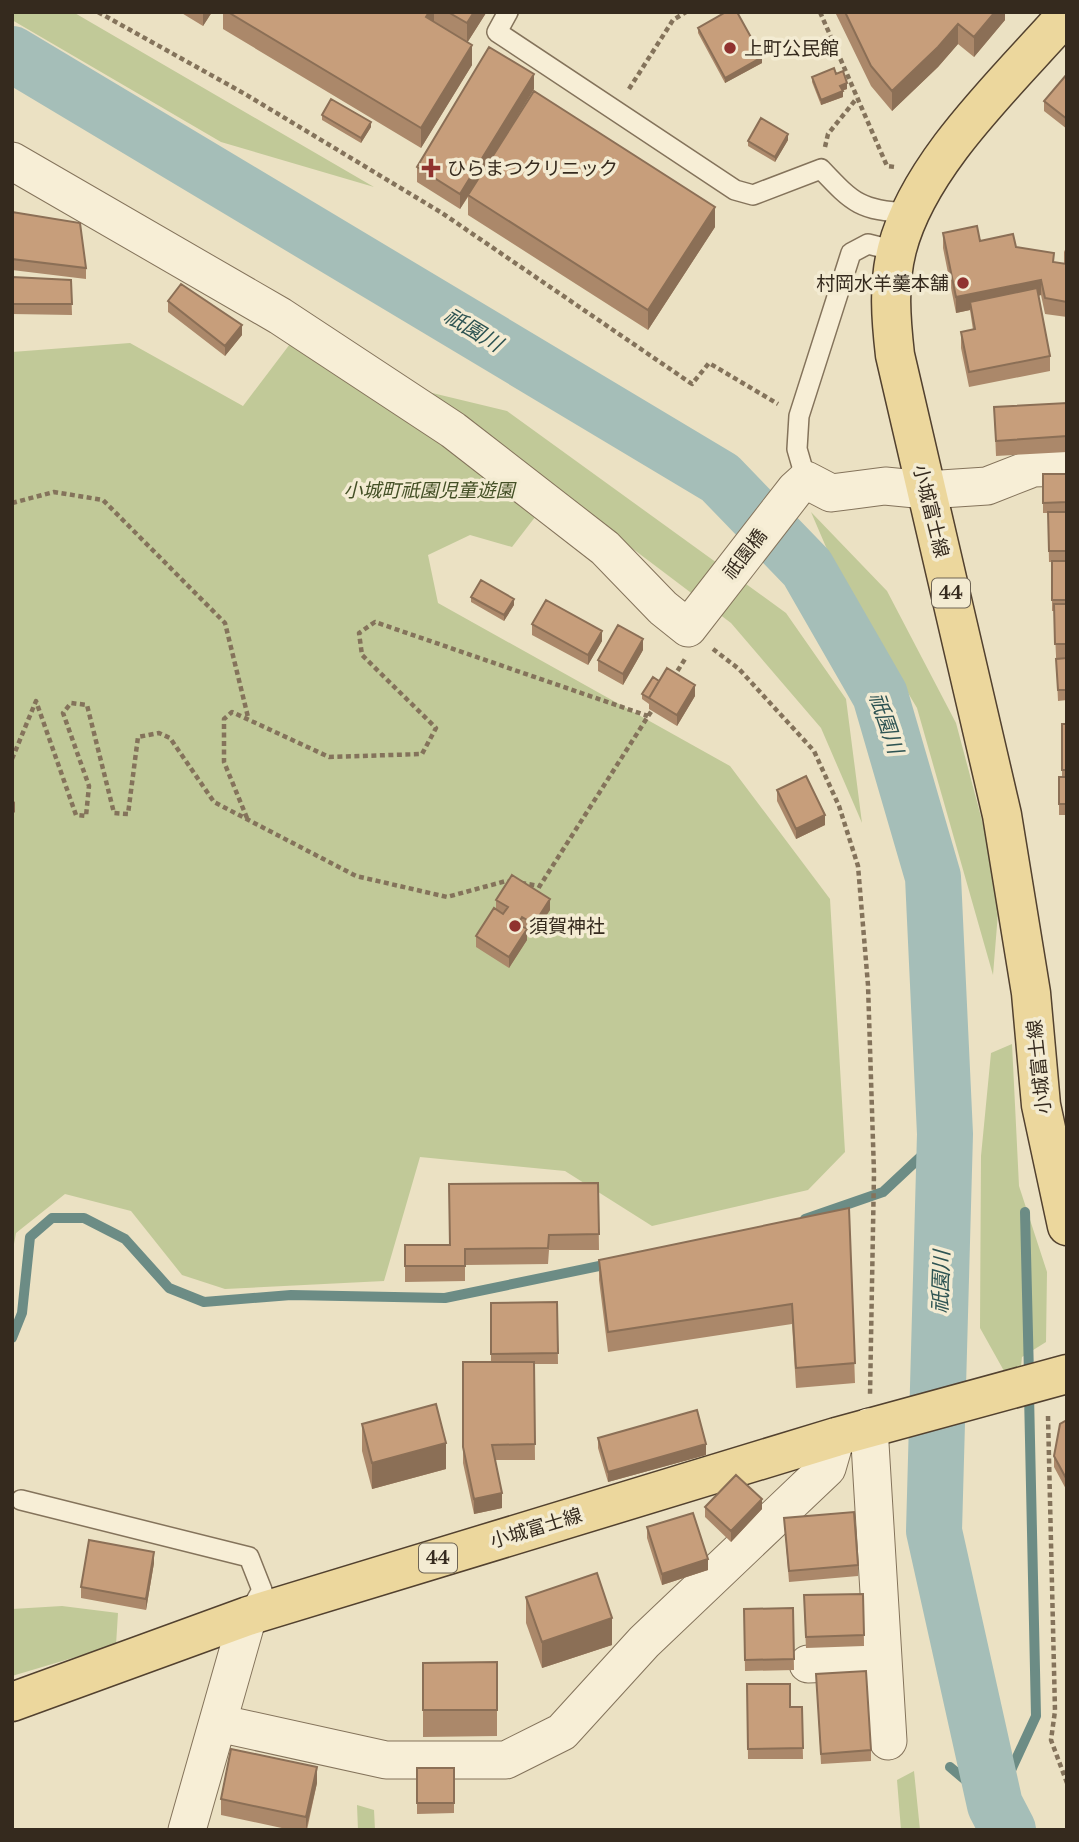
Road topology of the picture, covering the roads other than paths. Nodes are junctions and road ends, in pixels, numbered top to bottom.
1 (508, 12) edge
2 (1067, 14) edge
3 (12, 161) edge
4 (909, 213) junction
5 (896, 251) junction
6 (1067, 467) edge
7 (800, 485) junction
8 (926, 490) junction
9 (1067, 1226) edge
10 (1059, 1376) edge
11 (852, 1432) junction
12 (21, 1500) dead end
13 (247, 1616) junction
14 (883, 1661) junction
15 (808, 1664) dead end
16 (12, 1702) edge
17 (218, 1723) junction
18 (888, 1741) dead end
19 (187, 1830) edge

1 - 4 lane
2 - 4 main road, 小城富士線 / 44
3 - 7 street, 祇園橋
4 - 5 main road, 小城富士線 / 44
5 - 7 lane
5 - 8 main road, 小城富士線 / 44
6 - 8 street
7 - 8 street
8 - 9 main road, 小城富士線 / 44
10 - 11 main road, 小城富士線 / 44
11 - 13 main road, 小城富士線 / 44
11 - 14 street
11 - 17 street
12 - 13 lane
13 - 16 main road, 小城富士線 / 44
13 - 17 street
14 - 15 street
14 - 18 street
17 - 19 street

